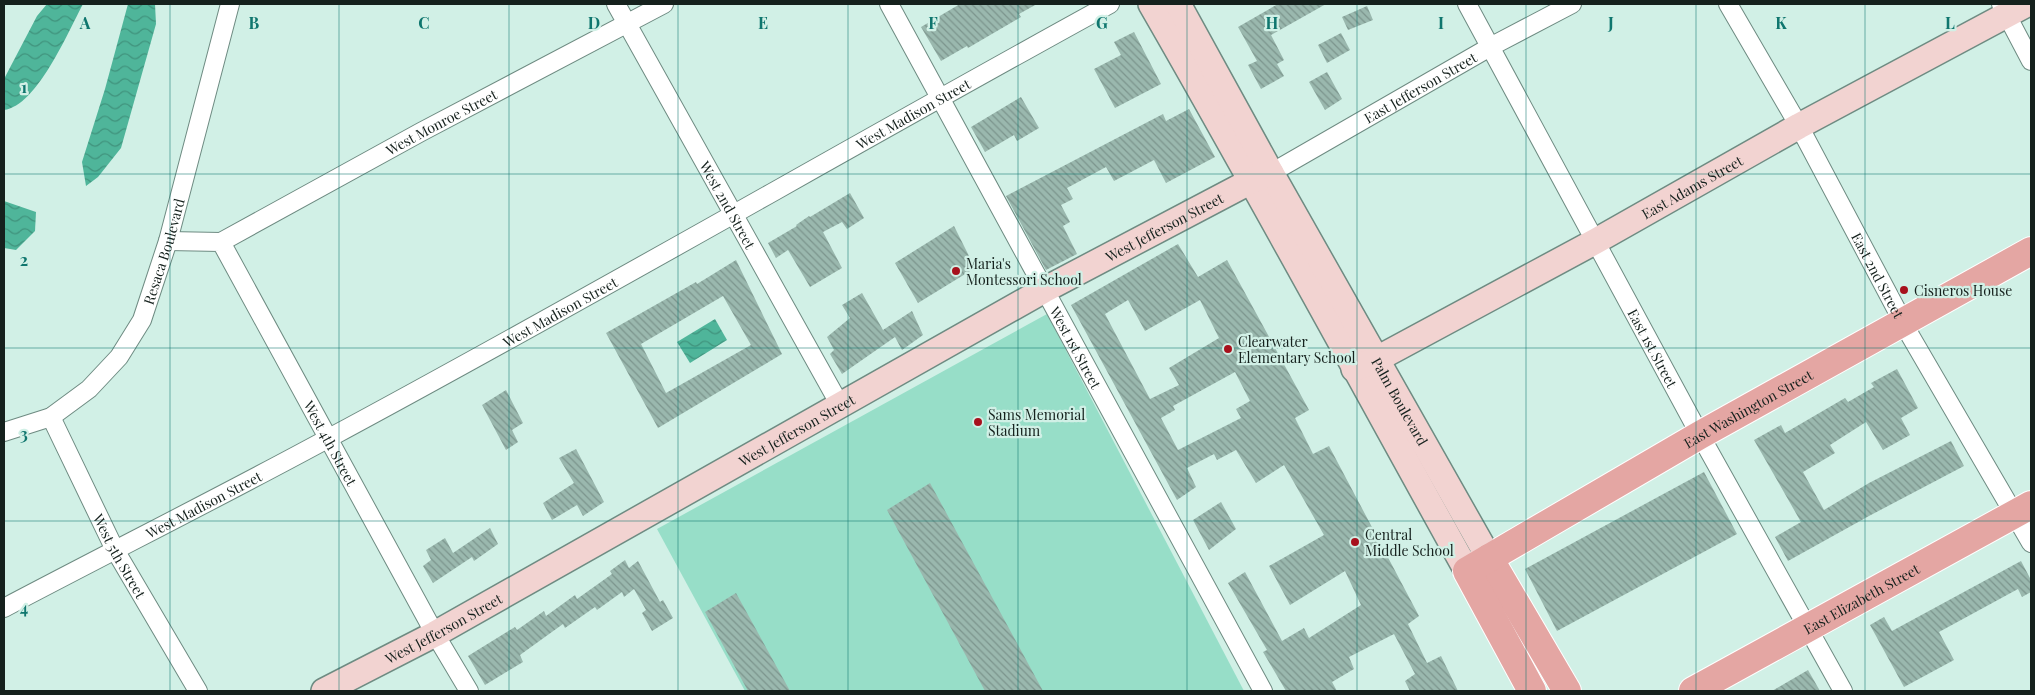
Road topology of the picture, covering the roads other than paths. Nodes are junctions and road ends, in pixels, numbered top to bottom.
1 (230, 4) edge
2 (616, 4) edge
3 (664, 4) edge
4 (889, 4) edge
5 (1110, 4) edge
6 (1151, 4) edge
7 (1178, 4) edge
8 (1466, 4) edge
9 (1572, 4) edge
10 (1728, 4) edge
11 (2012, 8) edge
12 (627, 23) junction
13 (1490, 47) junction
14 (2031, 61) edge
15 (940, 97) junction
16 (1798, 126) junction
17 (1262, 176) junction
18 (735, 215) junction
19 (168, 241) junction
20 (1596, 241) junction
21 (221, 242) junction
22 (2031, 251) edge
23 (1044, 290) junction
24 (1903, 323) junction
25 (1366, 364) junction
26 (840, 405) junction
27 (51, 417) junction
28 (4, 432) edge
29 (1700, 435) junction
30 (328, 439) junction
31 (1431, 455) junction
32 (1410, 468) junction
33 (2023, 510) edge
34 (2031, 543) edge
35 (115, 550) junction
36 (1478, 564) junction
37 (4, 608) edge
38 (1808, 628) junction
39 (436, 634) junction
40 (1541, 647) junction
41 (1517, 661) junction
42 (198, 691) edge
43 (324, 691) edge
44 (469, 691) edge
45 (1263, 691) edge
46 (1532, 691) edge
47 (1567, 691) edge
48 (1693, 691) edge
49 (1843, 691) edge

1 - 19 street, Resaca Boulevard
2 - 12 street, West 2nd Street
3 - 12 street, West Monroe Street
4 - 15 street, West 1st Street
5 - 15 street, West Madison Street
6 - 17 street, Palm Boulevard
7 - 17 street, Palm Boulevard
8 - 13 street, East 1st Street
9 - 13 street, East Jefferson Street
10 - 16 street, East 2nd Street
11 - 14 street
11 - 16 street, East Adams Street
12 - 18 street, West 2nd Street
12 - 21 street, West Monroe Street
13 - 17 street, East Jefferson Street
13 - 20 street, East 1st Street
15 - 18 street, West Madison Street
15 - 23 street, West 1st Street
16 - 20 street, East Adams Street
16 - 24 street, East 2nd Street
17 - 23 street, West Jefferson Street
17 - 25 street, Palm Boulevard
18 - 26 street, West 2nd Street
18 - 30 street, West Madison Street
19 - 21 street
19 - 27 street, Resaca Boulevard
20 - 25 street, East Adams Street
20 - 29 street, East 1st Street
21 - 30 street, West 4th Street
22 - 24 main road, East Washington Street
23 - 26 street, West Jefferson Street
23 - 45 street, West 1st Street
24 - 29 main road, East Washington Street
24 - 33 street, East 2nd Street
25 - 31 street, Palm Boulevard
25 - 32 street, Palm Boulevard
26 - 39 street, West Jefferson Street
27 - 28 street, Resaca Boulevard
27 - 35 street, West 5th Street
29 - 36 main road, East Washington Street
29 - 38 street, East 1st Street
30 - 35 street, West Madison Street
30 - 39 street, West 4th Street
31 - 32 street
31 - 36 street, Palm Boulevard
32 - 36 street, Palm Boulevard
33 - 34 street, East 2nd Street
33 - 38 main road, East Elizabeth Street
35 - 37 street, West Madison Street
35 - 42 street, West 5th Street
36 - 40 main road, Palm Boulevard
36 - 41 main road, Palm Boulevard
38 - 48 main road, East Elizabeth Street
38 - 49 street, East 1st Street
39 - 43 street, West Jefferson Street
39 - 44 street, West 4th Street
40 - 41 main road
40 - 47 main road, Palm Boulevard
41 - 46 main road, Palm Boulevard

